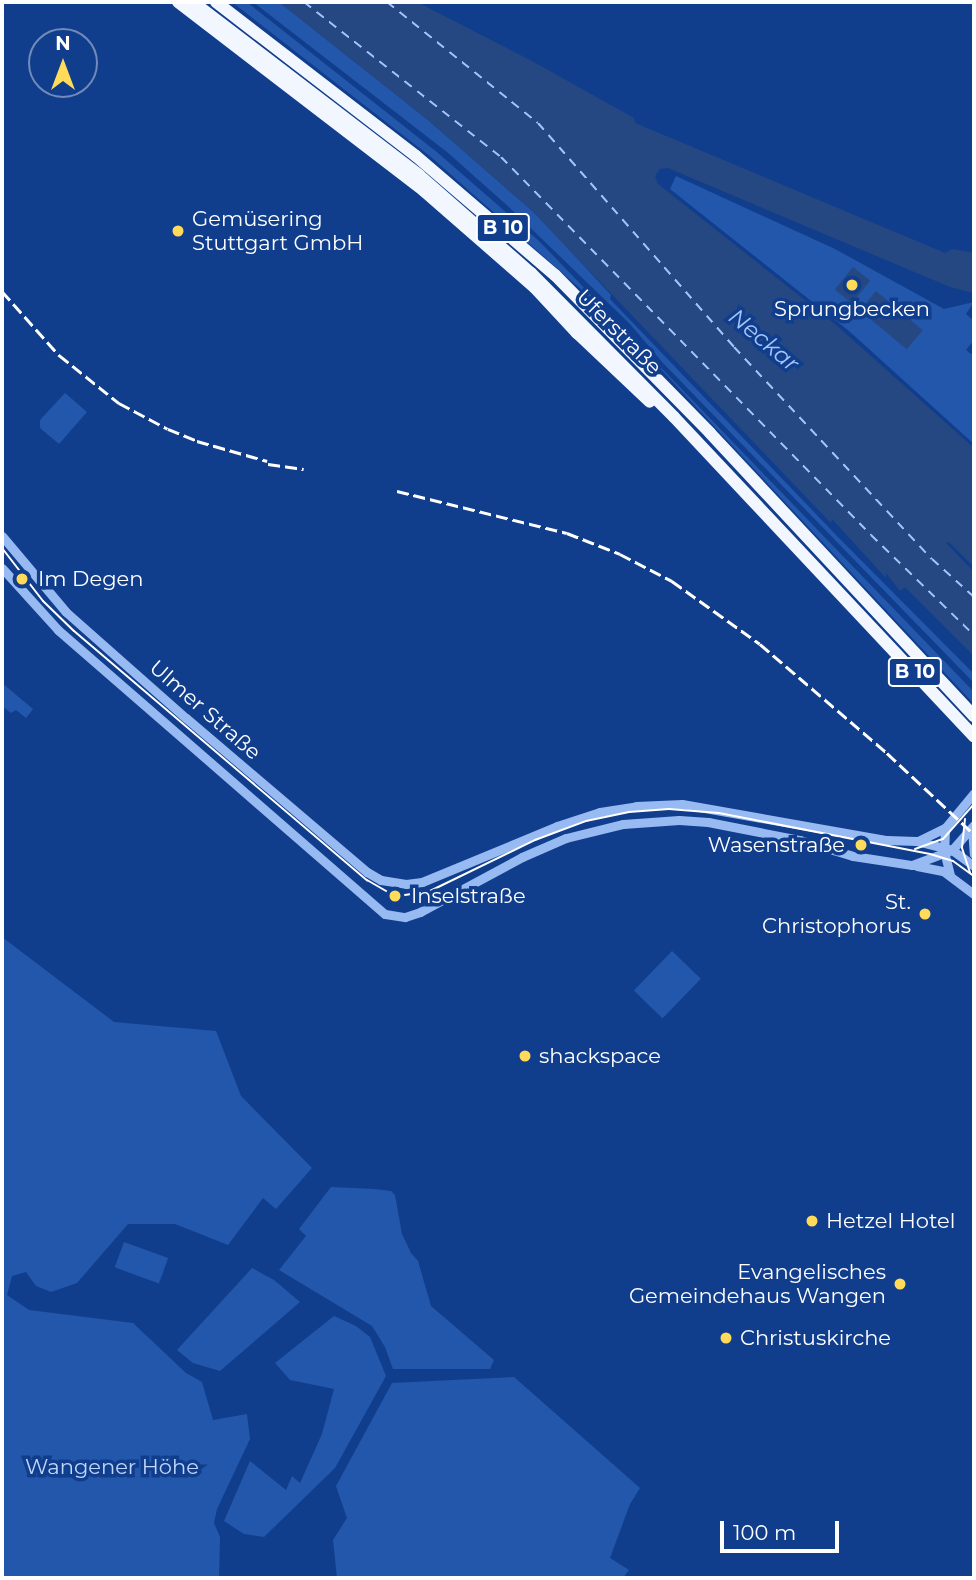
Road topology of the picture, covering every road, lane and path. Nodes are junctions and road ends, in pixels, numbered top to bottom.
1 (178, 2) edge
2 (193, 2) edge
3 (216, 2) edge
4 (674, 417) junction
5 (2, 536) edge
6 (2, 568) edge
7 (974, 716) edge
8 (974, 736) edge
9 (974, 793) edge
10 (973, 827) edge
11 (945, 828) junction
12 (916, 841) junction
13 (946, 851) junction
14 (974, 854) edge
15 (912, 865) junction
16 (974, 866) edge
17 (950, 875) junction
18 (974, 894) edge

1 - 4 highway
2 - 4 highway, Uferstraße / B 10
3 - 7 highway, Uferstraße / B 10
4 - 8 highway, Uferstraße / B 10
5 - 12 street, Ulmer Straße
6 - 15 street, Ulmer Straße
9 - 11 street
10 - 13 street
10 - 14 street
11 - 12 street
11 - 13 street
12 - 13 street
13 - 15 street
13 - 16 street
13 - 17 street
15 - 17 street
17 - 18 street

